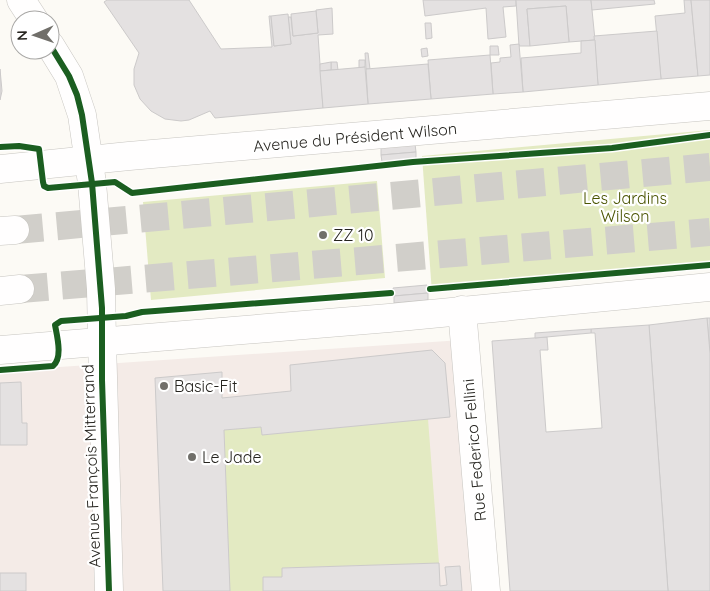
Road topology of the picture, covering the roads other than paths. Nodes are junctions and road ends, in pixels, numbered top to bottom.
1 (59, 60) edge
2 (710, 106) edge
3 (88, 160) junction
4 (0, 169) edge
5 (710, 287) edge
6 (462, 310) junction
7 (102, 341) junction
8 (0, 350) edge
9 (109, 591) edge
10 (486, 591) edge

1 - 3 main road, Avenue François Mitterrand
2 - 3 main road, Avenue du Président Wilson
3 - 4 main road, Avenue du Président Wilson
3 - 7 main road, Avenue François Mitterrand
5 - 6 main road
6 - 7 main road
6 - 10 main road, Rue Federico Fellini
7 - 8 main road
7 - 9 main road, Avenue François Mitterrand

